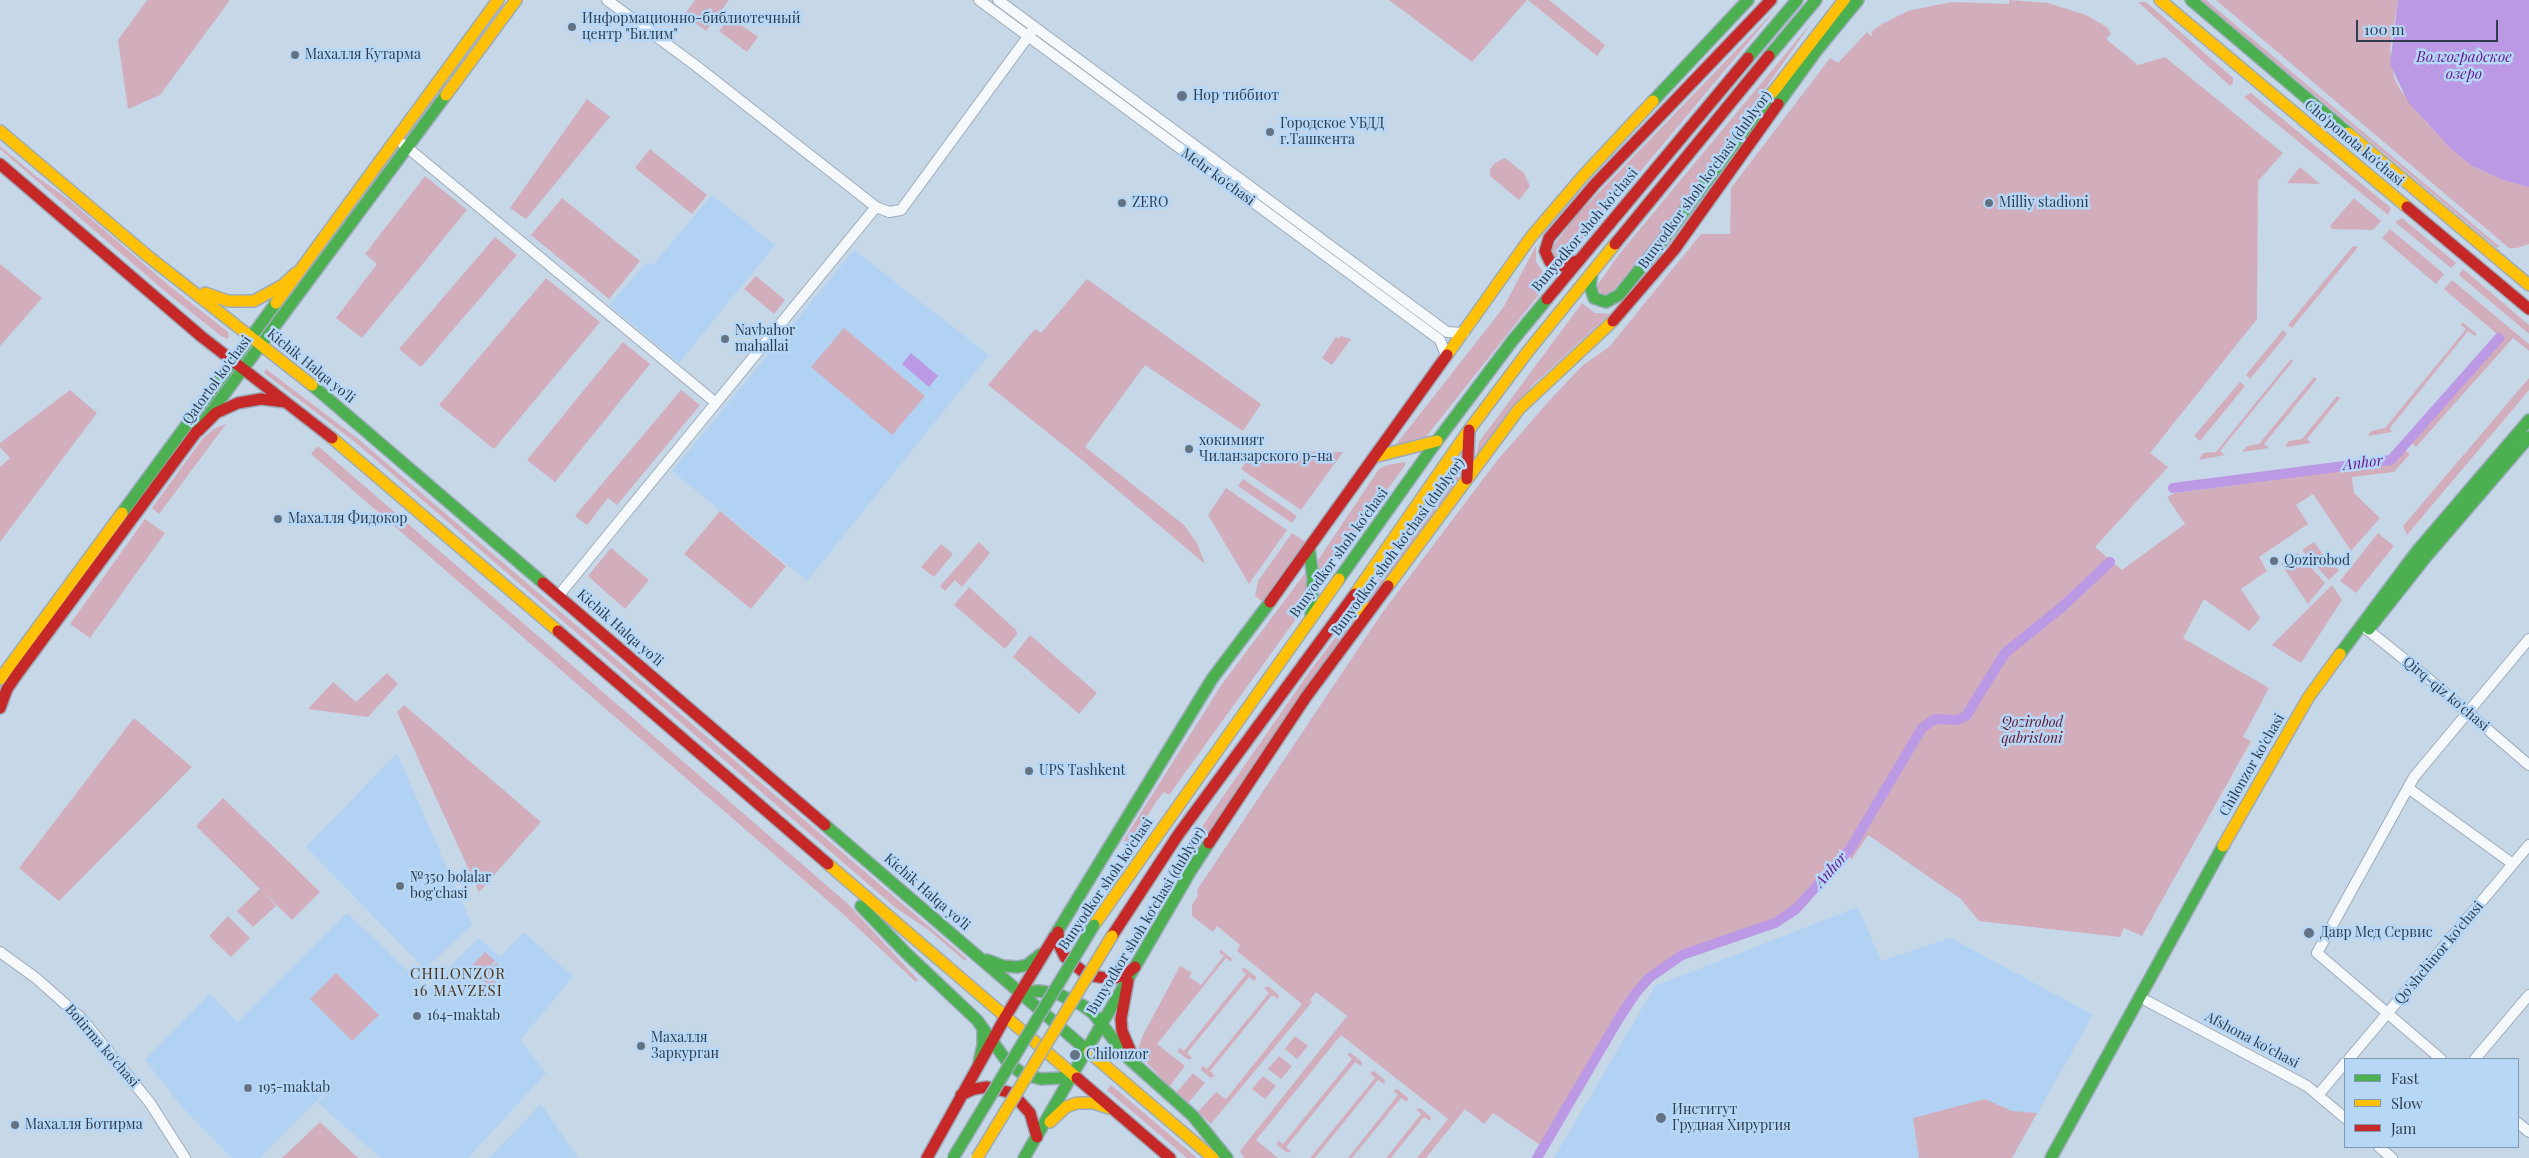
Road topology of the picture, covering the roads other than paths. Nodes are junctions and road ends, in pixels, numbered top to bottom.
1 (498, 0) edge
2 (516, 0) edge
3 (607, 0) edge
4 (978, 0) edge
5 (998, 0) edge
6 (1748, 0) edge
7 (1771, 0) edge
8 (1797, 0) edge
9 (1816, 0) edge
10 (1844, 0) edge
11 (1858, 0) edge
12 (2160, 0) edge
13 (2191, 0) edge
14 (1039, 30) junction
15 (1032, 39) junction
16 (0, 132) edge
17 (1183, 137) junction
18 (0, 138) edge
19 (396, 138) junction
20 (1176, 146) junction
21 (407, 147) junction
22 (1198, 148) junction
23 (1191, 157) junction
24 (0, 164) edge
25 (71, 191) junction
26 (876, 207) junction
27 (2491, 252) junction
28 (1577, 261) junction
29 (2478, 267) junction
30 (296, 273) junction
31 (1592, 273) junction
32 (2529, 285) edge
33 (188, 287) junction
34 (2529, 309) edge
35 (1464, 333) junction
36 (250, 335) junction
37 (1444, 336) junction
38 (262, 344) junction
39 (232, 360) junction
40 (1444, 361) junction
41 (244, 369) junction
42 (716, 403) junction
43 (288, 404) junction
44 (2529, 420) edge
45 (1469, 430) junction
46 (198, 431) junction
47 (2529, 436) edge
48 (1437, 441) junction
49 (1374, 456) junction
50 (1467, 479) junction
51 (1309, 548) junction
52 (559, 595) junction
53 (1371, 607) junction
54 (1312, 617) junction
55 (51, 620) junction
56 (1334, 623) junction
57 (2364, 628) junction
58 (2529, 638) edge
59 (0, 679) edge
60 (0, 708) edge
61 (2466, 712) junction
62 (2529, 765) edge
63 (2408, 788) junction
64 (784, 825) junction
65 (2529, 845) edge
66 (2513, 864) junction
67 (885, 912) junction
68 (1055, 936) junction
69 (970, 949) junction
70 (0, 952) edge
71 (1136, 966) junction
72 (1128, 981) junction
73 (1020, 992) junction
74 (2529, 995) edge
75 (2143, 999) junction
76 (2387, 1015) junction
77 (1006, 1016) junction
78 (1103, 1024) junction
79 (983, 1029) junction
80 (991, 1041) junction
81 (1087, 1050) junction
82 (2350, 1058) edge
83 (2439, 1058) edge
84 (2476, 1058) edge
85 (979, 1062) junction
86 (2344, 1065) edge
87 (1142, 1071) junction
88 (1073, 1074) junction
89 (2319, 1094) junction
90 (961, 1095) junction
91 (1116, 1111) junction
92 (2344, 1117) edge
93 (2519, 1124) edge
94 (2529, 1132) edge
95 (1036, 1137) junction
96 (2380, 1148) edge
97 (185, 1158) edge
98 (927, 1158) edge
99 (953, 1158) edge
100 (977, 1158) edge
101 (1024, 1158) edge
102 (1170, 1158) edge
103 (1213, 1158) edge
104 (1227, 1158) edge
105 (2051, 1158) edge
106 (2060, 1158) edge
107 (2392, 1158) edge

1 - 19 main road, Qatortol ko'chasi
2 - 21 main road, Qatortol ko'chasi
3 - 26 street
4 - 15 street, Mehr ko'chasi
5 - 14 street, Mehr ko'chasi
6 - 35 main road
7 - 28 main road
8 - 28 main road, Bunyodkor shoh ko'chasi
9 - 31 main road
10 - 31 main road
11 - 50 main road, Bunyodkor shoh koʻchasi (dublyor)
12 - 29 main road, Cho'ponota ko'chasi
13 - 27 main road, Cho'ponota ko'chasi
14 - 15 street
14 - 17 street, Mehr ko'chasi
15 - 20 street, Mehr ko'chasi
15 - 26 street
16 - 25 main road, Kichik Halqa yo'li
17 - 20 street
17 - 22 street, Mehr ko'chasi
18 - 25 main road
19 - 21 street
19 - 30 main road, Qatortol ko'chasi
20 - 23 street, Mehr ko'chasi
21 - 38 main road, Qatortol ko'chasi
21 - 42 street
22 - 23 street
22 - 37 street, Mehr ko'chasi
23 - 37 street, Mehr ko'chasi
24 - 39 main road
25 - 33 main road, Kichik Halqa yo'li
26 - 42 street
27 - 29 main road
27 - 32 main road, Cho'ponota ko'chasi
28 - 48 main road, Bunyodkor shoh ko'chasi
29 - 34 main road, Cho'ponota ko'chasi
30 - 33 main road
30 - 36 main road, Qatortol ko'chasi
31 - 45 main road
33 - 36 main road, Kichik Halqa yo'li
35 - 37 street
35 - 40 main road
36 - 38 main road, Kichik Halqa yo'li
36 - 39 main road, Qatortol ko'chasi
37 - 40 street
38 - 41 main road, Qatortol ko'chasi
38 - 52 main road, Kichik Halqa yo'li
39 - 41 main road
39 - 55 main road, Qatortol ko'chasi
40 - 49 main road
41 - 43 main road
41 - 46 main road, Qatortol ko'chasi
42 - 52 street
43 - 46 main road
43 - 64 main road
44 - 57 main road, Chilonzor ko'chasi
45 - 50 main road
45 - 56 main road
46 - 55 main road, Qatortol ko'chasi
47 - 57 main road, Chilonzor ko'chasi
48 - 49 main road
48 - 54 main road, Bunyodkor shoh ko'chasi
49 - 51 main road
50 - 53 main road, Bunyodkor shoh koʻchasi (dublyor)
51 - 54 main road
51 - 68 main road
52 - 69 main road, Kichik Halqa yo'li
53 - 56 main road
53 - 71 main road, Bunyodkor shoh koʻchasi (dublyor)
54 - 99 main road, Bunyodkor shoh ko'chasi, bridge
55 - 59 main road, Qatortol ko'chasi
55 - 60 main road, Qatortol ko'chasi
56 - 100 main road, bridge
57 - 61 street, Qirq-qiz ko'chasi
57 - 75 main road, Chilonzor ko'chasi
58 - 61 street
61 - 62 street, Qirq-qiz ko'chasi
61 - 63 street
63 - 66 street
63 - 76 street
64 - 67 main road
64 - 79 main road
65 - 66 street, Qo'shchinor ko'chasi
66 - 76 street, Qo'shchinor ko'chasi
67 - 69 main road
67 - 77 main road
68 - 69 main road
68 - 71 main road
68 - 73 main road
69 - 73 main road, Kichik Halqa yo'li
70 - 97 street, Botirma ko'chasi
71 - 72 main road, Bunyodkor shoh koʻchasi (dublyor)
72 - 78 main road, Bunyodkor shoh koʻchasi (dublyor)
72 - 87 main road
73 - 77 main road
73 - 78 main road
73 - 81 main road, Kichik Halqa yo'li
74 - 84 street
75 - 89 street, Afshona ko'chasi
75 - 105 main road, Chilonzor ko'chasi
75 - 106 main road, Chilonzor ko'chasi
76 - 82 street, Qo'shchinor ko'chasi
76 - 83 street
77 - 80 main road
77 - 88 main road
78 - 81 main road, Bunyodkor shoh koʻchasi (dublyor)
78 - 87 main road
79 - 80 main road
79 - 85 main road
80 - 85 main road
80 - 88 main road
81 - 88 main road, Bunyodkor shoh koʻchasi (dublyor)
81 - 103 main road, Kichik Halqa yo'li
85 - 90 main road
86 - 89 street
87 - 104 main road
88 - 91 main road
88 - 95 main road, Bunyodkor shoh koʻchasi (dublyor)
89 - 92 street, Afshona ko'chasi
90 - 95 main road
90 - 98 main road
91 - 95 main road
91 - 102 main road
93 - 94 street
95 - 101 main road, Bunyodkor shoh koʻchasi (dublyor)
96 - 107 street

